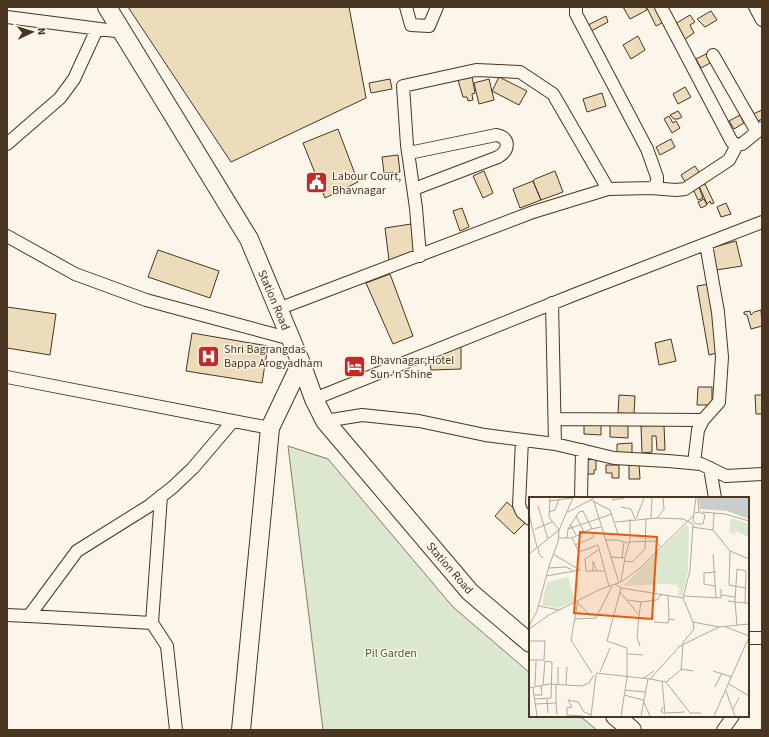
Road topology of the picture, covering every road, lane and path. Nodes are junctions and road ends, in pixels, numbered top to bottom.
1 (107, 7) edge
2 (406, 7) edge
3 (437, 7) edge
4 (576, 7) edge
5 (661, 7) edge
6 (755, 7) edge
7 (7, 17) edge
8 (762, 20) edge
9 (97, 29) junction
10 (124, 32) junction
11 (713, 55) dead end
12 (759, 130) edge
13 (7, 144) edge
14 (737, 145) junction
15 (408, 153) junction
16 (652, 188) junction
17 (414, 189) junction
18 (608, 189) junction
19 (762, 222) edge
20 (7, 236) edge
21 (706, 244) junction
22 (420, 256) junction
23 (552, 303) junction
24 (278, 309) junction
25 (291, 339) junction
26 (301, 363) junction
27 (7, 377) edge
28 (314, 399) junction
29 (555, 419) junction
30 (703, 420) junction
31 (233, 421) junction
32 (325, 422) junction
33 (270, 428) junction
34 (522, 440) junction
35 (556, 444) junction
36 (582, 450) junction
37 (694, 463) junction
38 (710, 468) junction
39 (762, 474) edge
40 (161, 496) junction
41 (581, 497) edge
42 (715, 497) edge
43 (529, 518) edge
44 (7, 615) edge
45 (29, 616) junction
46 (152, 623) junction
47 (749, 638) edge
48 (762, 638) edge
49 (529, 642) edge
50 (616, 717) edge
51 (732, 717) edge
52 (176, 730) edge
53 (241, 730) edge
54 (632, 730) edge
55 (723, 730) edge

1 - 10 main road, Station Road
2 - 3 street
4 - 16 street
5 - 14 street
6 - 8 street
7 - 9 street
9 - 10 street
9 - 13 street
10 - 24 main road, Station Road
11 - 12 street
12 - 14 street
14 - 16 street
15 - 17 street
15 - 17 street
15 - 18 street
16 - 18 street
17 - 22 street
18 - 22 street
19 - 21 street
20 - 25 street
21 - 23 street
21 - 30 street
22 - 24 street
23 - 28 street
23 - 29 street
24 - 25 main road, Station Road
25 - 26 main road, Station Road
26 - 28 main road, Station Road
26 - 33 main road
27 - 31 street
28 - 32 main road, Station Road
29 - 30 street
29 - 35 street
30 - 37 street
31 - 33 street
31 - 40 street
32 - 34 street
32 - 49 main road, Station Road
33 - 53 main road
34 - 35 street
34 - 43 street
35 - 36 street
36 - 37 street
36 - 41 street
37 - 38 street
38 - 39 street
38 - 42 street
40 - 45 street
40 - 46 street
44 - 45 street
45 - 46 street
46 - 52 street
47 - 48 street
50 - 54 main road
51 - 55 street

